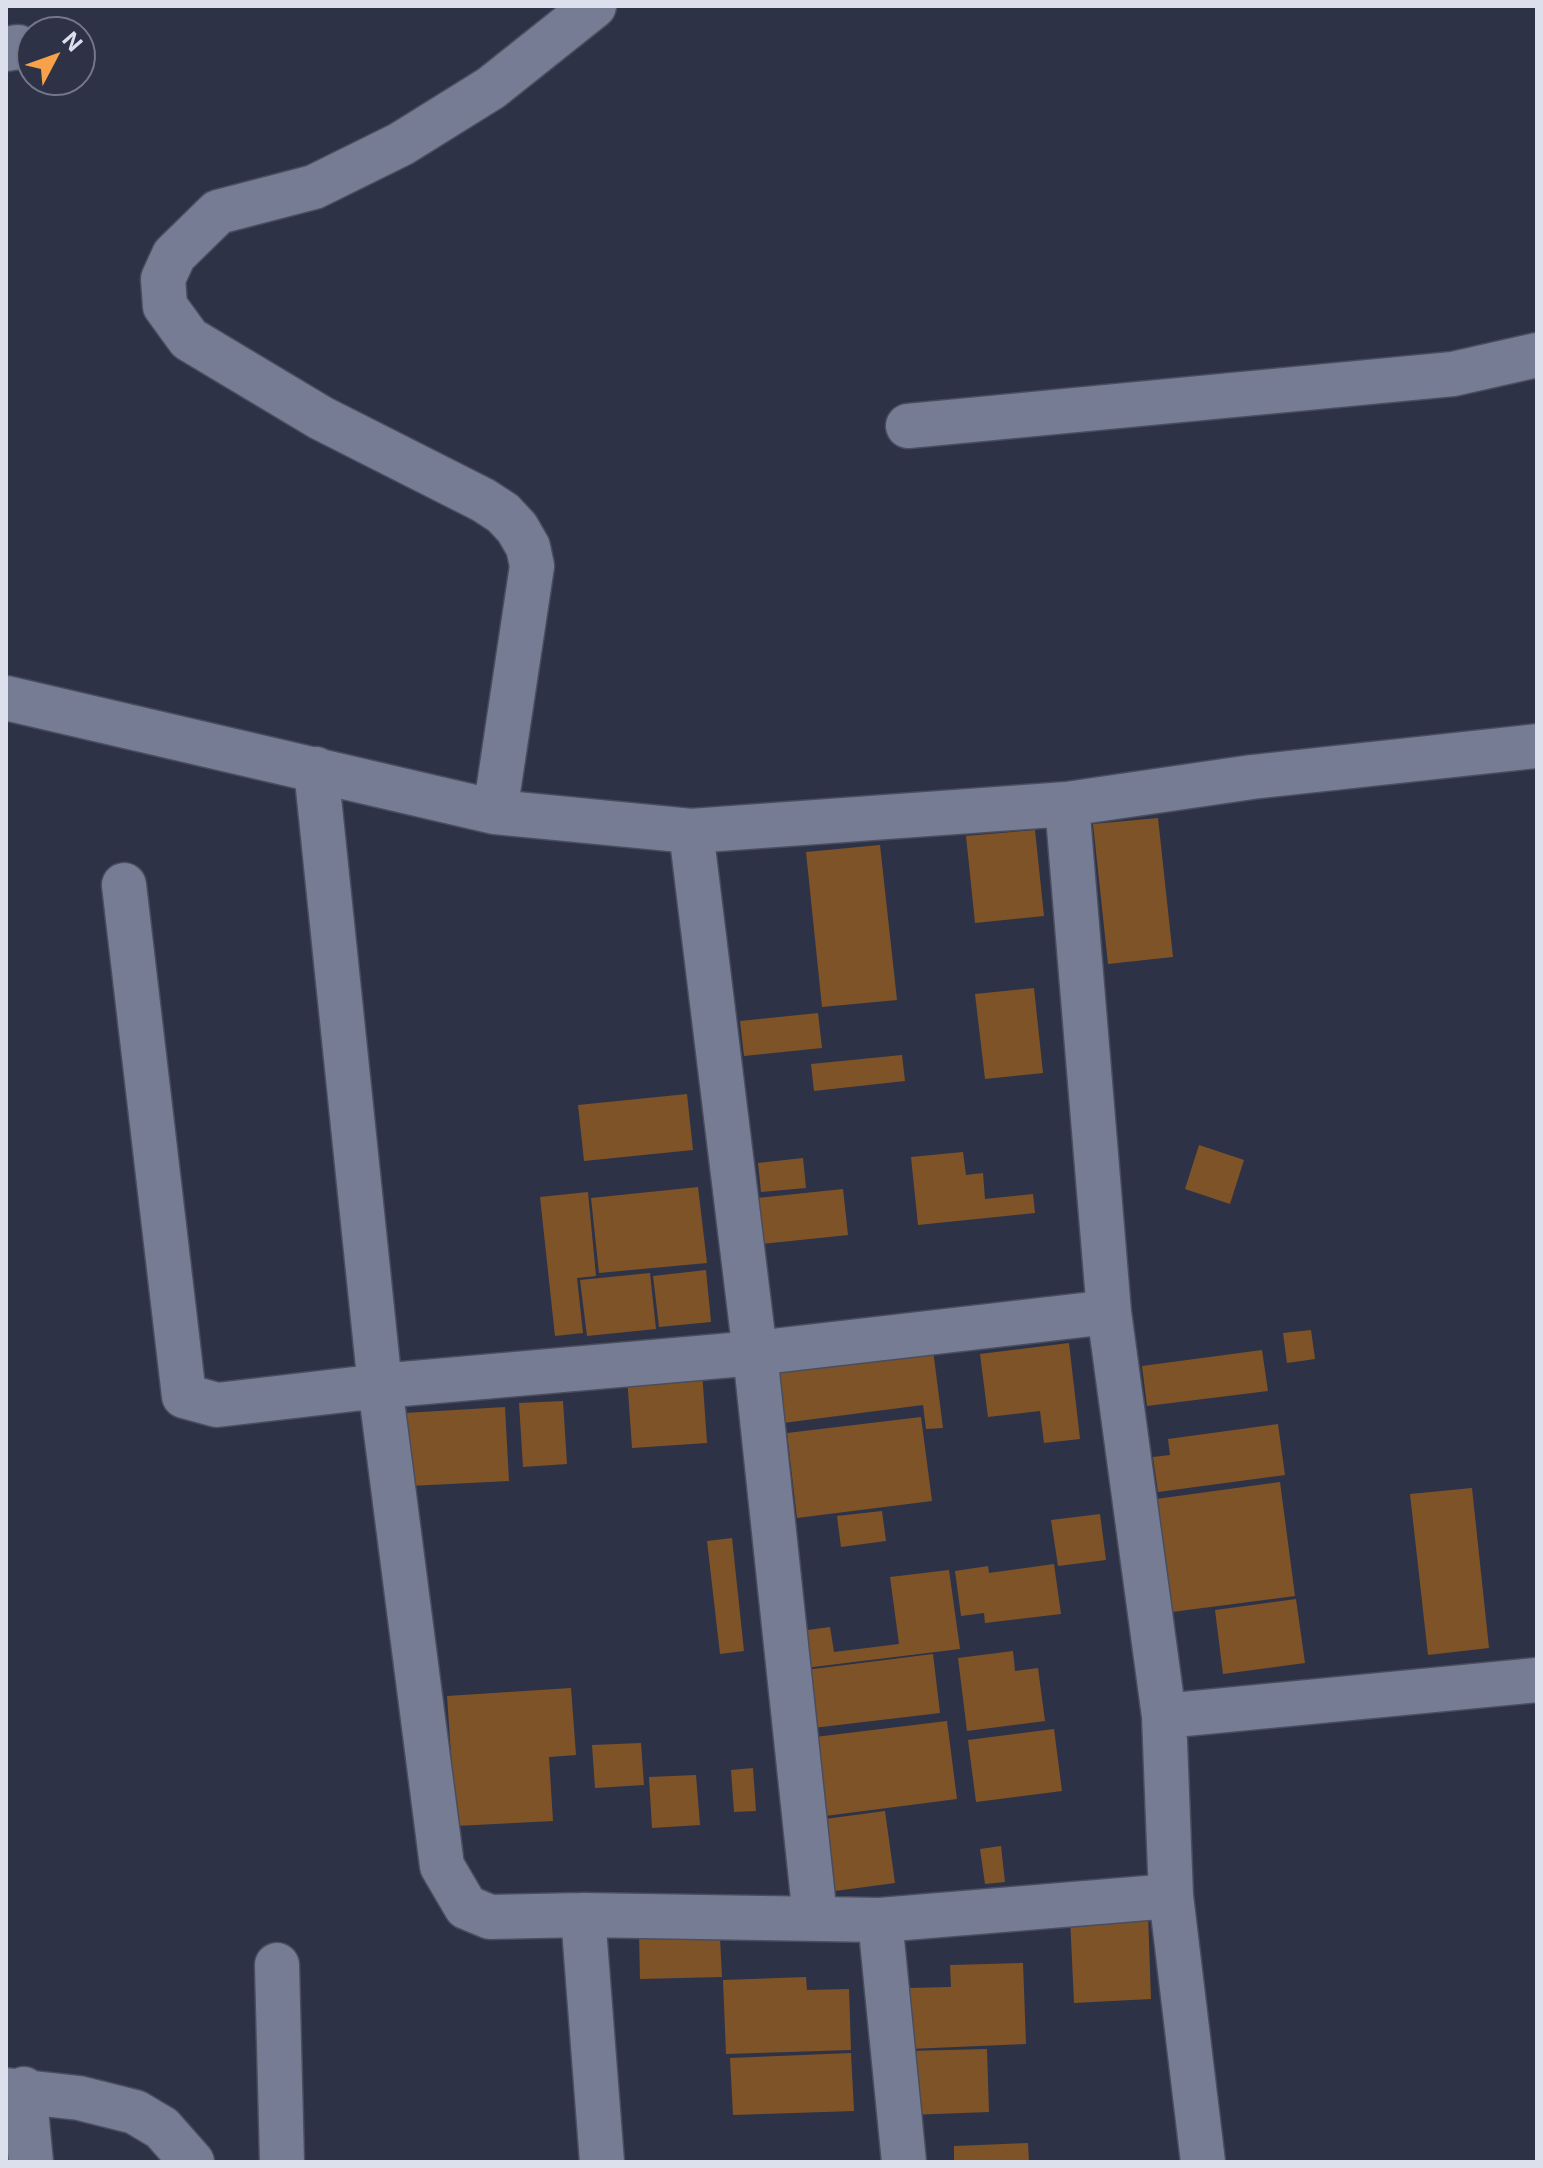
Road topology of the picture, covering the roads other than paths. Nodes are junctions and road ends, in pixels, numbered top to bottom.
1 (594, 6) edge
2 (1537, 355) edge
3 (908, 426) dead end
4 (6, 698) edge
5 (1537, 746) edge
6 (316, 769) junction
7 (1067, 804) junction
8 (495, 812) junction
9 (691, 831) junction
10 (124, 885) dead end
11 (1109, 1312) junction
12 (755, 1353) junction
13 (380, 1386) junction
14 (1537, 1680) edge
15 (1164, 1716) junction
16 (1171, 1896) junction
17 (583, 1915) junction
18 (815, 1917) junction
19 (880, 1920) junction
20 (277, 1965) dead end
21 (15, 2089) edge
22 (31, 2162) edge
23 (192, 2162) edge
24 (282, 2162) edge
25 (602, 2162) edge
26 (904, 2162) edge
27 (1203, 2162) edge

1 - 8 street
2 - 3 street
4 - 6 street
5 - 7 street
6 - 8 street
6 - 13 street
7 - 9 street
7 - 11 street
8 - 9 street
9 - 12 street
10 - 13 street
11 - 12 street
11 - 15 street
12 - 13 street
12 - 18 street
13 - 17 street
14 - 15 street
15 - 16 street
16 - 19 street
16 - 27 street
17 - 18 street
17 - 25 street
18 - 19 street
19 - 26 street
20 - 24 street
21 - 22 street
21 - 23 street

